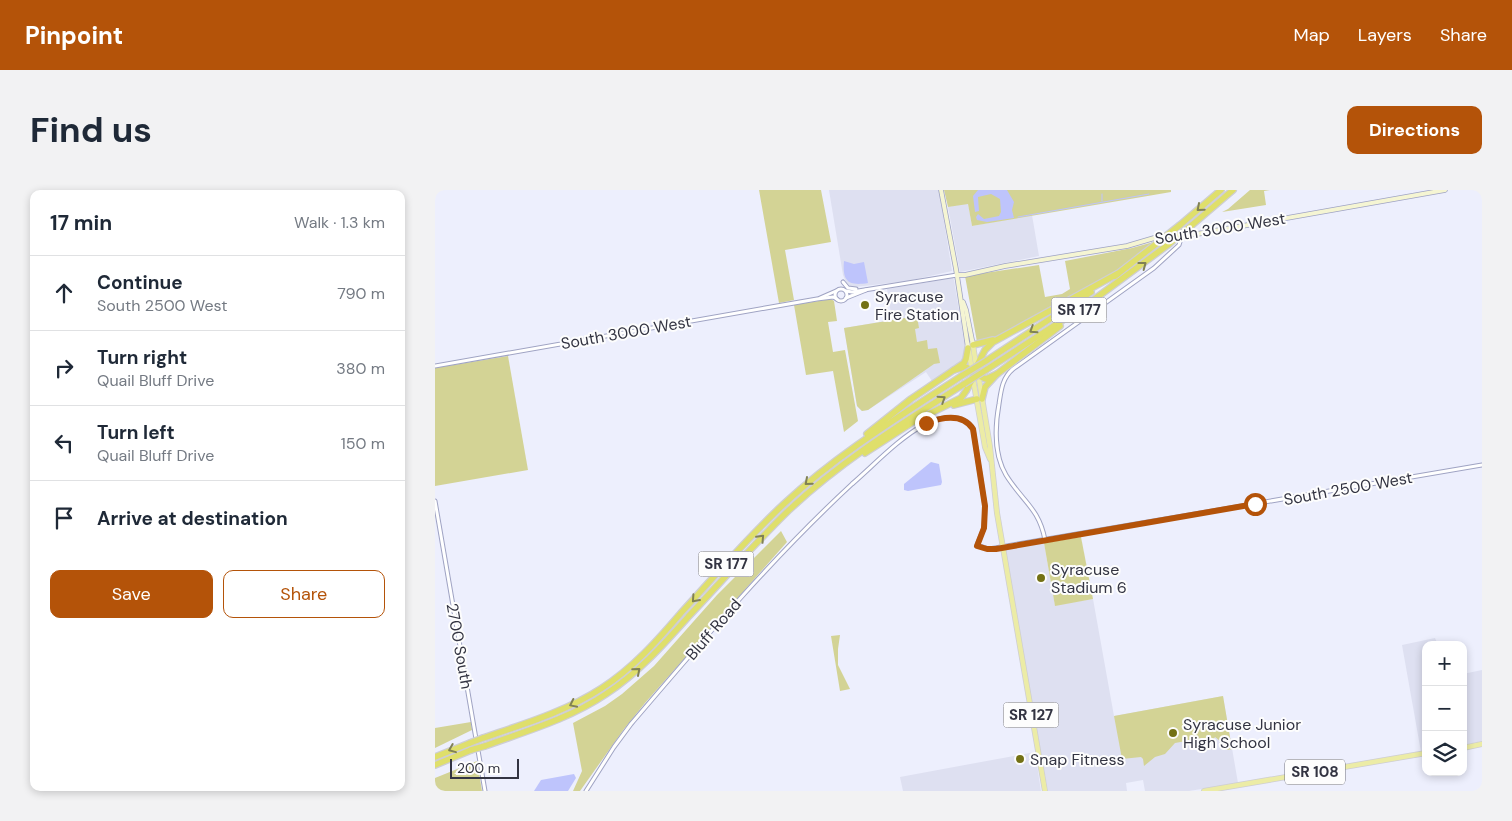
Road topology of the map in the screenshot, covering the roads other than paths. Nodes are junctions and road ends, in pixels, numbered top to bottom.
1 (941, 190) edge
2 (1221, 190) edge
3 (1233, 190) edge
4 (1445, 190) edge
5 (1182, 235) junction
6 (1117, 274) junction
7 (957, 275) junction
8 (1120, 281) junction
9 (843, 282) dead end
10 (864, 290) junction
11 (836, 291) junction
12 (846, 291) junction
13 (817, 299) junction
14 (837, 299) junction
15 (846, 299) junction
16 (1000, 337) junction
17 (970, 347) junction
18 (435, 366) edge
19 (954, 370) junction
20 (975, 372) junction
21 (997, 374) junction
22 (979, 399) junction
23 (938, 410) junction
24 (926, 423) joint
25 (1482, 465) edge
26 (826, 467) junction
27 (829, 475) junction
28 (435, 501) edge
29 (1045, 540) junction
30 (1003, 548) junction
31 (1482, 744) edge
32 (1467, 747) edge
33 (1422, 754) edge
34 (435, 757) edge
35 (435, 765) edge
36 (485, 791) edge
37 (586, 791) edge
38 (1045, 791) edge
39 (1204, 791) edge

1 - 7 main road, SR 127
2 -> 6 highway, SR 177, bridge
8 -> 3 highway, SR 177, bridge
4 - 5 main road, South 3000 West
5 - 7 main road, South 3000 West
5 - 29 street
6 - 16 highway
6 -> 26 highway, SR 177, bridge
7 - 10 street, South 3000 West
7 - 17 main road, SR 127
8 - 21 highway
27 -> 8 highway, SR 177, bridge
9 - 10 street
10 - 12 street, South 3000 West
10 - 15 street, South 3000 West
11 - 12 street
11 - 13 street, South 3000 West
11 - 14 street
12 - 15 street
13 - 14 street, South 3000 West
13 - 18 street, South 3000 West
14 - 15 street
16 - 17 highway
16 - 20 highway
17 - 19 highway
17 - 20 main road, SR 127
19 - 20 highway
19 - 26 highway
20 - 21 highway
20 - 22 main road, SR 127
20 - 23 highway
21 - 22 highway
22 - 23 highway
22 - 30 main road, SR 127
23 - 27 highway
24 - 30 street, South 2500 West
24 - 37 street, Bluff Road
25 - 29 street, South 2500 West
26 -> 34 highway, SR 177, bridge
35 -> 27 highway, SR 177, bridge
28 - 36 street, 2700 South
29 - 30 street, South 2500 West
30 - 38 main road, SR 127
31 - 32 main road
33 - 39 main road, SR 108

